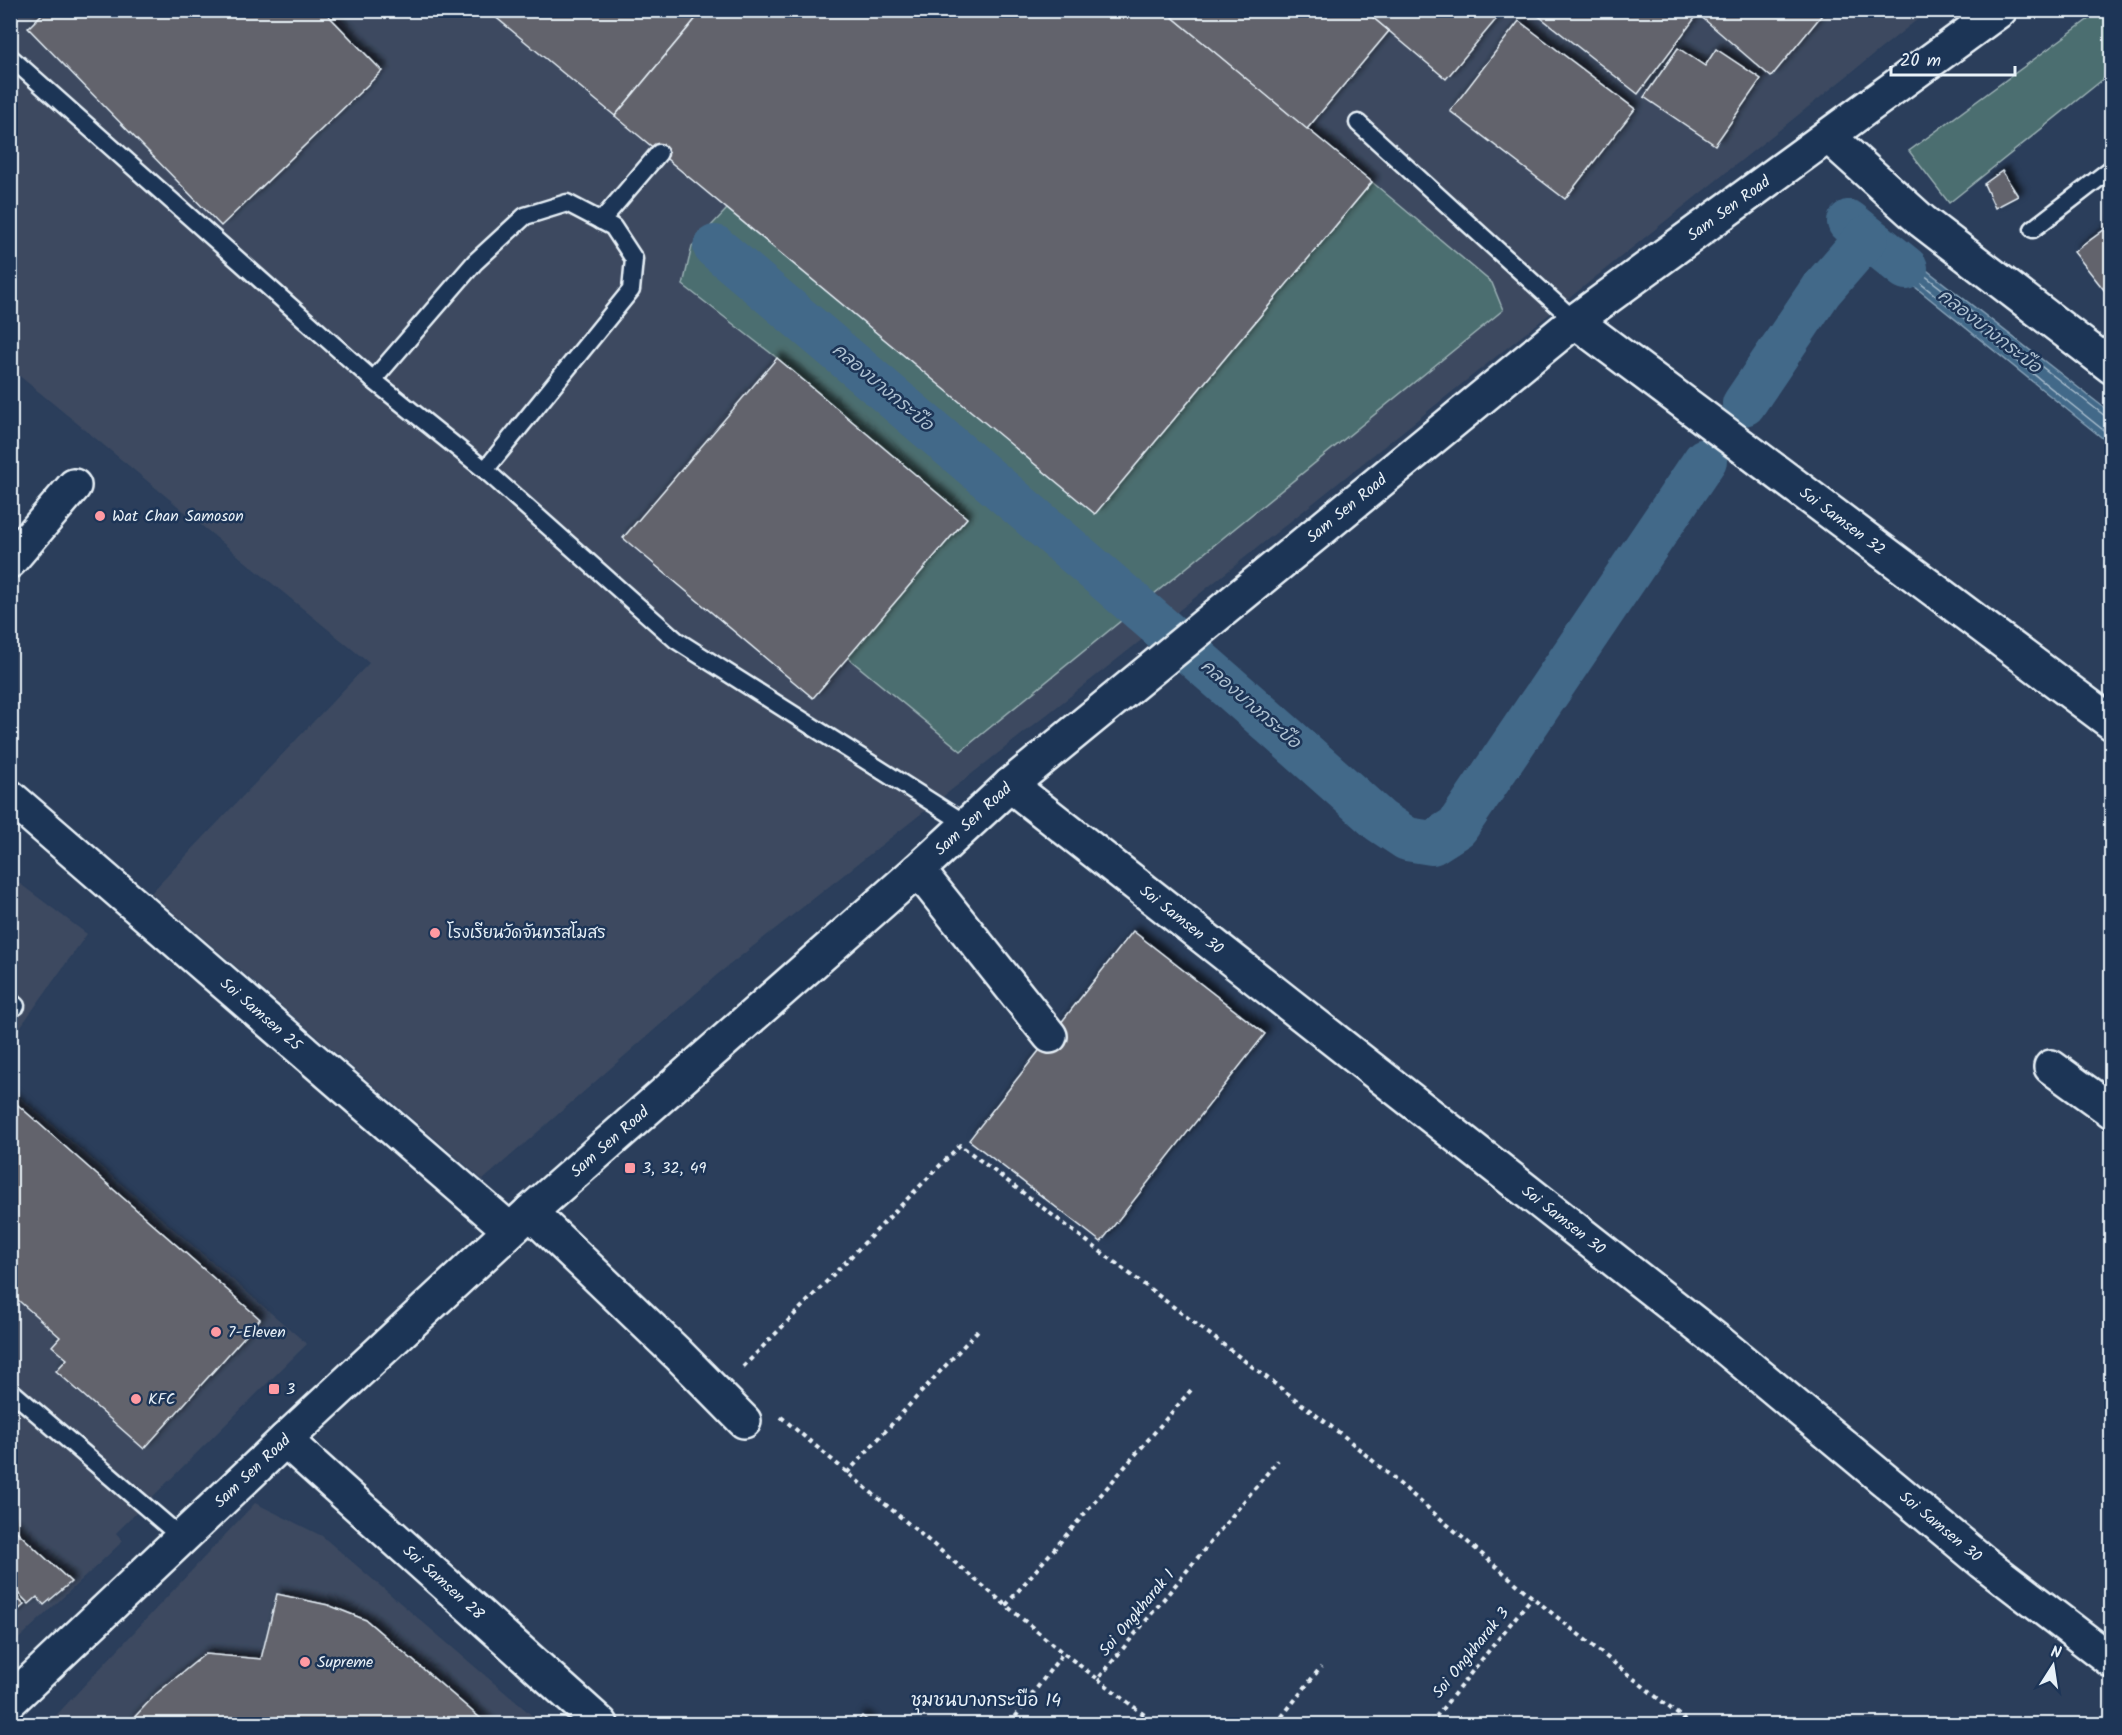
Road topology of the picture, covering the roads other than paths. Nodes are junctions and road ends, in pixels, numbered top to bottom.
1 (2000, 10) edge
2 (10, 57) edge
3 (1358, 123) dead end
4 (1828, 136) junction
5 (659, 153) dead end
6 (2112, 168) edge
7 (601, 221) junction
8 (2033, 229) dead end
9 (1575, 321) junction
10 (2112, 367) edge
11 (374, 380) junction
12 (484, 470) junction
13 (74, 486) dead end
14 (10, 561) edge
15 (2112, 723) edge
16 (1010, 785) junction
17 (10, 797) edge
18 (966, 824) junction
19 (918, 870) junction
20 (1050, 1036) dead end
21 (2051, 1067) dead end
22 (2112, 1111) edge
23 (520, 1221) junction
24 (10, 1390) edge
25 (744, 1421) dead end
26 (285, 1440) junction
27 (182, 1538) junction
28 (2112, 1661) edge
29 (10, 1701) edge
30 (601, 1725) edge

1 - 4 street, Sam Sen Road
2 - 11 lane
3 - 9 lane
4 - 9 street, Sam Sen Road
4 - 10 street
5 - 7 lane
6 - 8 lane
7 - 11 lane
7 - 12 lane
9 - 15 street, Soi Samsen 32
9 - 16 street, Sam Sen Road
11 - 12 lane
12 - 18 lane
13 - 14 street
16 - 18 street, Sam Sen Road
16 - 28 street, Soi Samsen 30
17 - 23 street, Soi Samsen 25
18 - 19 street, Sam Sen Road
19 - 20 street
19 - 23 street, Sam Sen Road
21 - 22 street
23 - 25 street, Soi Samsen 25
23 - 26 street, Sam Sen Road
24 - 27 lane
26 - 27 street, Sam Sen Road
26 - 30 street, Soi Samsen 28
27 - 29 street, Sam Sen Road

